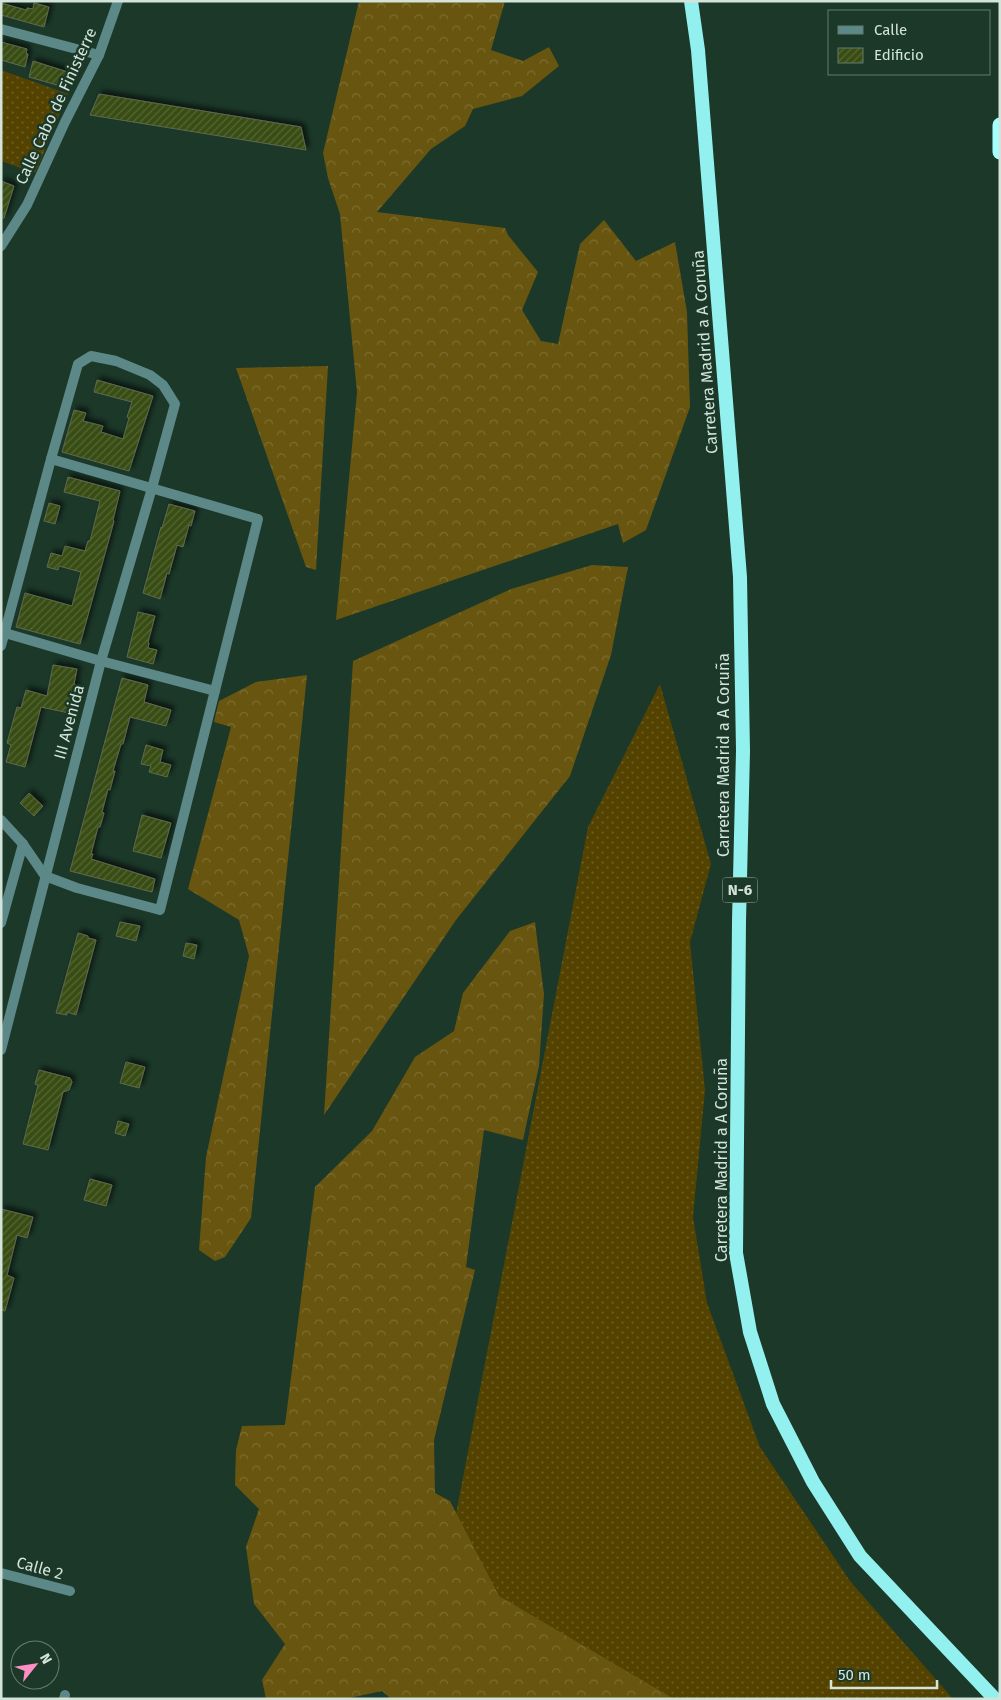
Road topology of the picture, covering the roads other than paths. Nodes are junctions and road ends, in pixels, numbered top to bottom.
1 (118, 1) edge
2 (691, 1) edge
3 (1, 29) edge
4 (99, 55) junction
5 (1000, 125) edge
6 (1000, 152) edge
7 (4, 235) edge
8 (1, 246) edge
9 (51, 459) junction
10 (152, 488) junction
11 (5, 633) junction
12 (1, 646) edge
13 (101, 661) junction
14 (215, 691) junction
15 (1, 820) edge
16 (23, 844) junction
17 (45, 876) junction
18 (1, 924) edge
19 (6, 1014) edge
20 (1, 1050) edge
21 (1, 1573) edge
22 (70, 1591) dead end
23 (995, 1699) edge

1 - 4 street, Calle Cabo de Finisterre
2 - 23 highway, Carretera Madrid a A Coruña / N-6
3 - 4 street
4 - 7 street, Calle Cabo de Finisterre
5 - 6 highway
7 - 8 street, Calle Cabo de Finisterre
9 - 10 street
9 - 10 street, III Avenida
9 - 11 street
10 - 13 street, III Avenida
10 - 14 street
11 - 12 street
11 - 13 street
13 - 14 street
13 - 17 street, III Avenida
14 - 17 street
15 - 16 street
16 - 17 street
16 - 18 street
17 - 19 street, III Avenida
19 - 20 street, III Avenida
21 - 22 street, Calle 2

